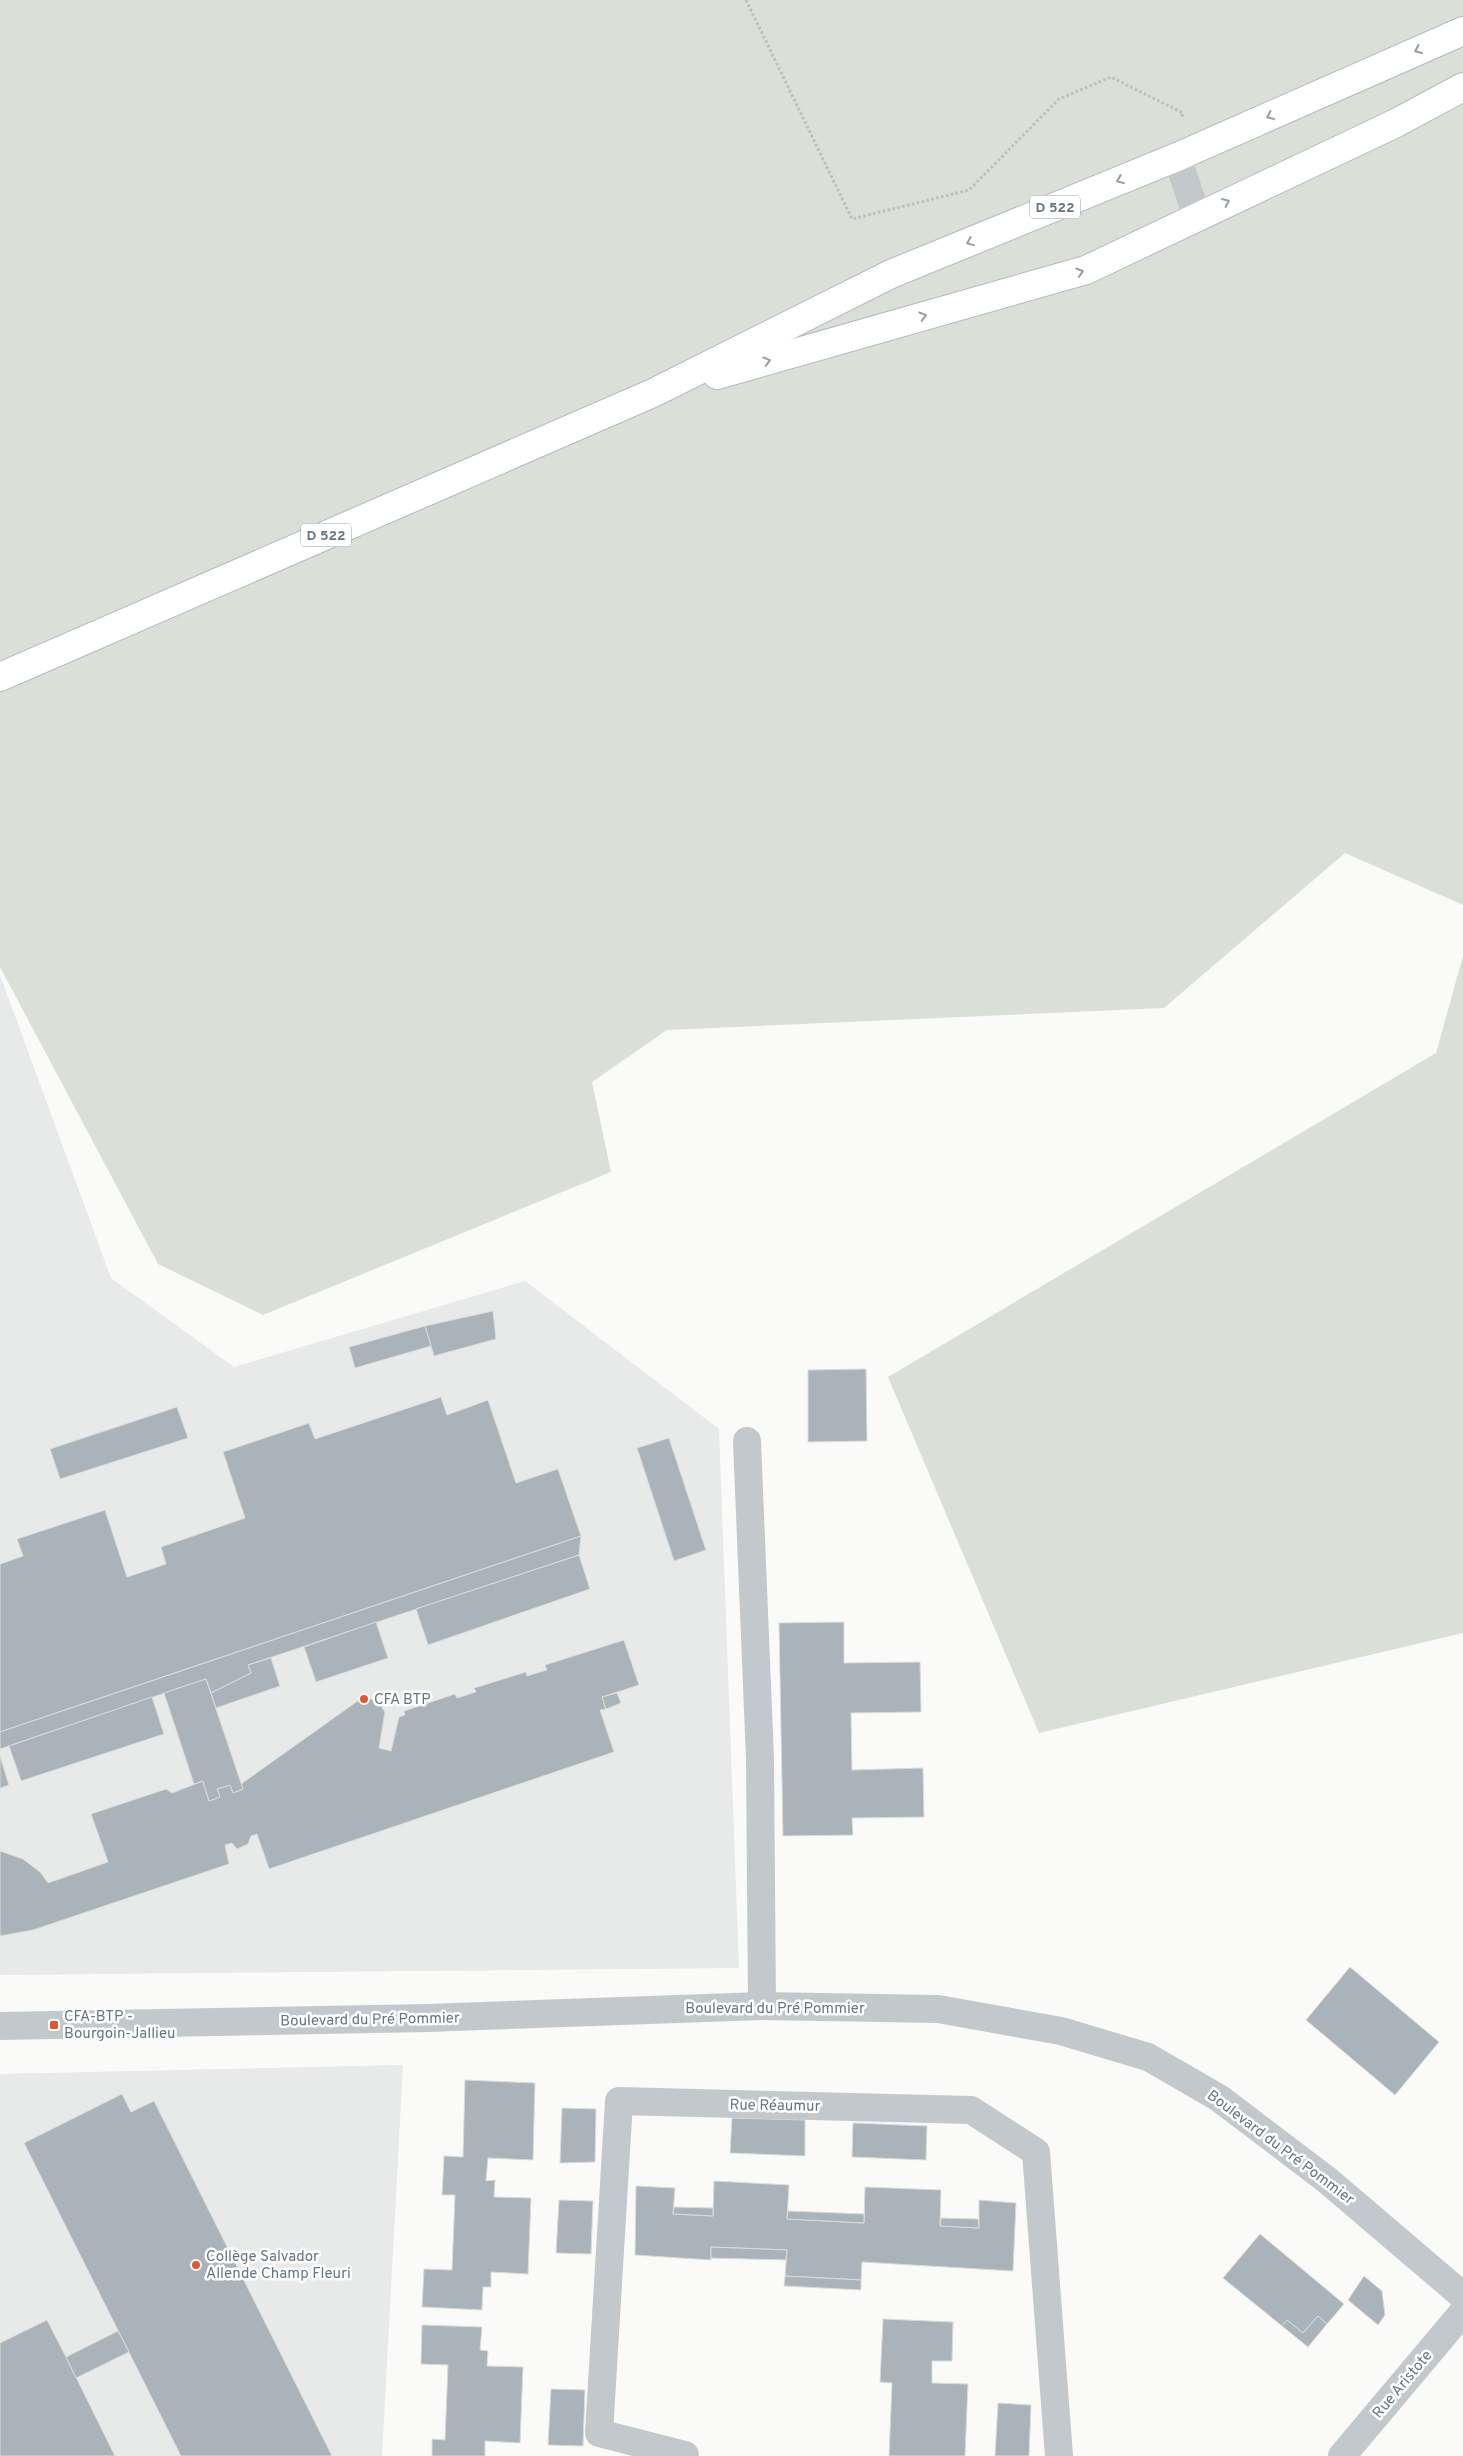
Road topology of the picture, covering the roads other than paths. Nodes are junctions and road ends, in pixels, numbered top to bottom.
1 (1463, 31) edge
2 (1463, 87) edge
3 (1177, 157) junction
4 (1197, 216) junction
5 (653, 393) junction
6 (0, 677) edge
7 (747, 1441) dead end
8 (762, 2006) junction
9 (0, 2026) edge
10 (1463, 2296) edge
11 (1463, 2312) edge
12 (685, 2455) edge
13 (1059, 2456) edge
14 (1342, 2456) edge

1 -> 3 main road, D 522
4 -> 2 main road, D 522
3 - 4 street
3 -> 5 main road, D 522
5 -> 4 main road, D 522
5 - 6 main road, D 522
7 - 8 street
8 - 9 street, Boulevard du Pré Pommier
8 - 10 street, Boulevard du Pré Pommier
11 - 14 street, Rue Aristote
12 - 13 street, Rue Réaumur

